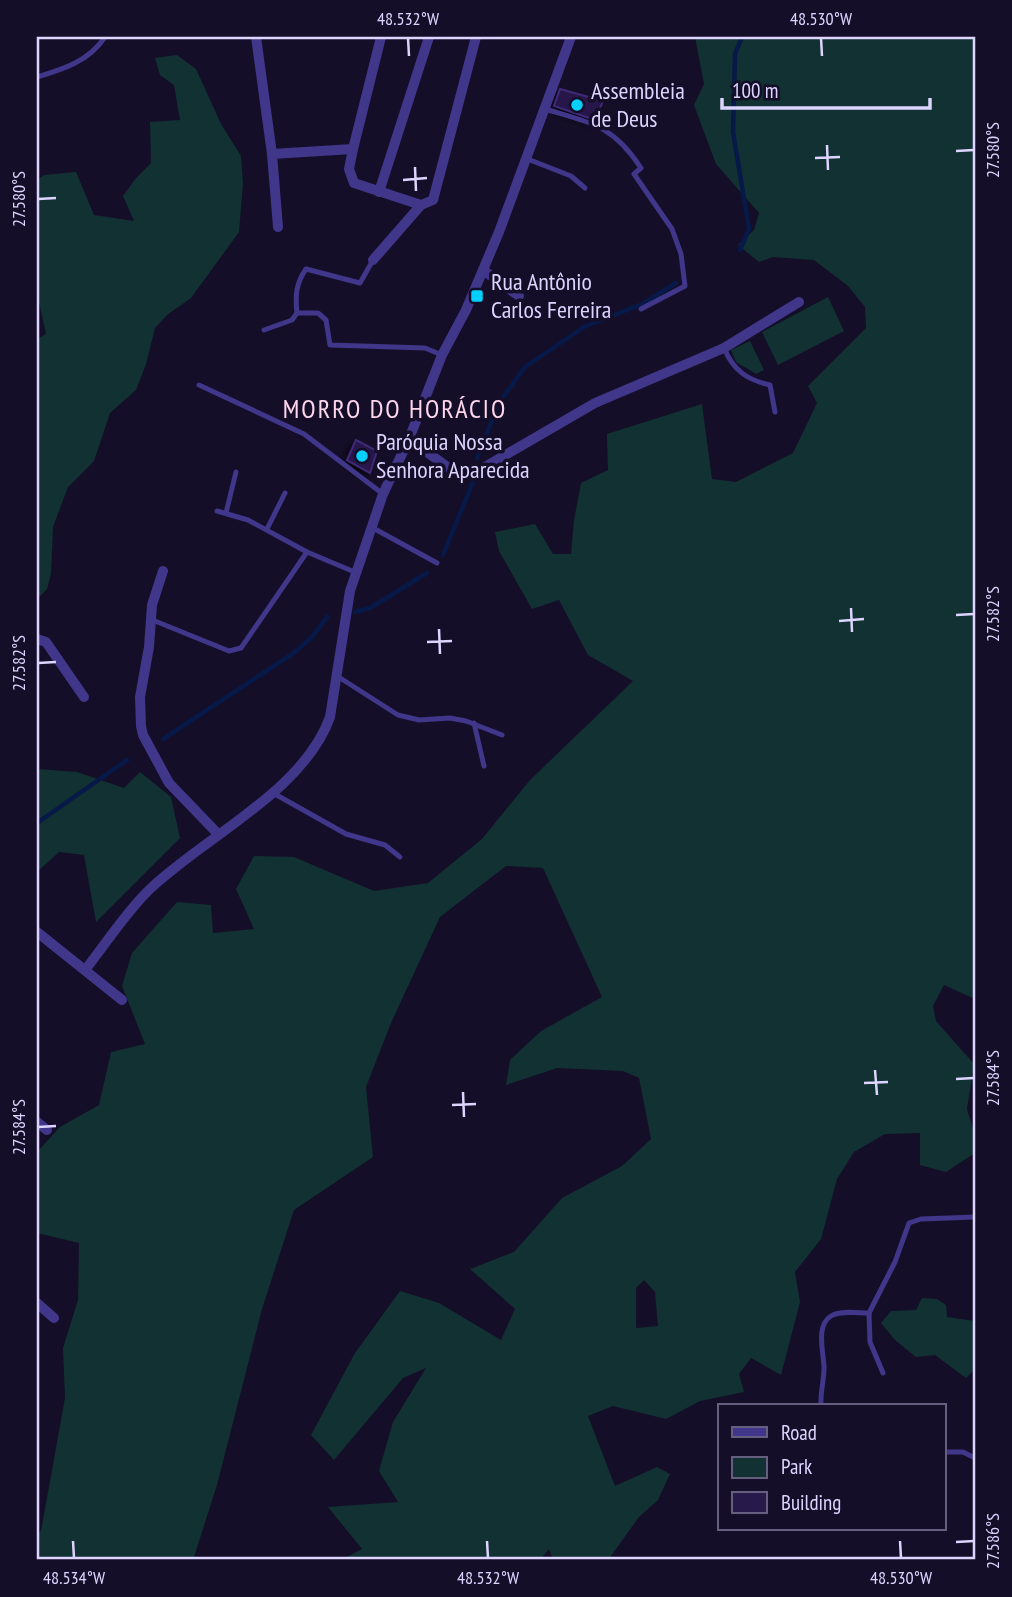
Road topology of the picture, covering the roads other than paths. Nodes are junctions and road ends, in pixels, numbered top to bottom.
1 (105, 37) edge
2 (256, 37) edge
3 (381, 37) edge
4 (429, 37) edge
5 (476, 37) edge
6 (571, 37) edge
7 (37, 78) edge
8 (545, 108) junction
9 (353, 149) junction
10 (272, 154) junction
11 (525, 158) junction
12 (584, 188) dead end
13 (379, 192) junction
14 (421, 205) junction
15 (278, 227) dead end
16 (373, 260) joint
17 (483, 270) junction
18 (519, 296) dead end
19 (799, 302) dead end
20 (641, 309) dead end
21 (297, 313) junction
22 (264, 330) dead end
23 (724, 348) junction
24 (442, 355) junction
25 (198, 385) dead end
26 (775, 412) dead end
27 (409, 439) junction
28 (236, 472) dead end
29 (285, 494) dead end
30 (383, 494) junction
31 (217, 511) dead end
32 (226, 513) junction
33 (373, 528) junction
34 (267, 529) junction
35 (307, 552) junction
36 (437, 563) dead end
37 (163, 571) dead end
38 (356, 573) junction
39 (150, 619) junction
40 (37, 639) edge
41 (337, 676) junction
42 (84, 696) dead end
43 (474, 723) junction
44 (502, 735) dead end
45 (484, 766) dead end
46 (273, 793) junction
47 (219, 834) junction
48 (400, 857) dead end
49 (37, 932) edge
50 (85, 970) junction
51 (122, 1000) dead end
52 (37, 1122) edge
53 (47, 1130) dead end
54 (975, 1217) edge
55 (37, 1303) edge
56 (869, 1313) junction
57 (54, 1318) dead end
58 (883, 1373) dead end
59 (821, 1404) edge
60 (946, 1452) edge
61 (975, 1458) edge

1 - 7 lane
2 - 10 street
3 - 9 street
4 - 13 street
5 - 14 street
6 - 8 street
8 - 11 street
8 - 20 lane
9 - 10 street
9 - 13 street
10 - 15 street
11 - 12 lane
11 - 17 street
13 - 14 street
14 - 16 street
16 - 21 lane
17 - 18 street
17 - 24 street
19 - 23 street
21 - 22 lane
21 - 24 lane
23 - 26 lane
23 - 27 street
24 - 27 street
25 - 30 lane
27 - 30 street
28 - 32 lane
29 - 34 lane
30 - 33 street
31 - 32 lane
32 - 34 lane
33 - 36 lane
33 - 38 street
34 - 35 lane
35 - 38 lane
35 - 39 lane
37 - 39 street
38 - 41 street
39 - 47 street
40 - 42 street
41 - 43 lane
41 - 46 street
43 - 44 lane
43 - 45 lane
46 - 47 street
46 - 48 lane
47 - 50 street
49 - 50 street
50 - 51 street
52 - 53 street
54 - 56 lane
55 - 57 street
56 - 58 lane
56 - 59 lane
60 - 61 lane

